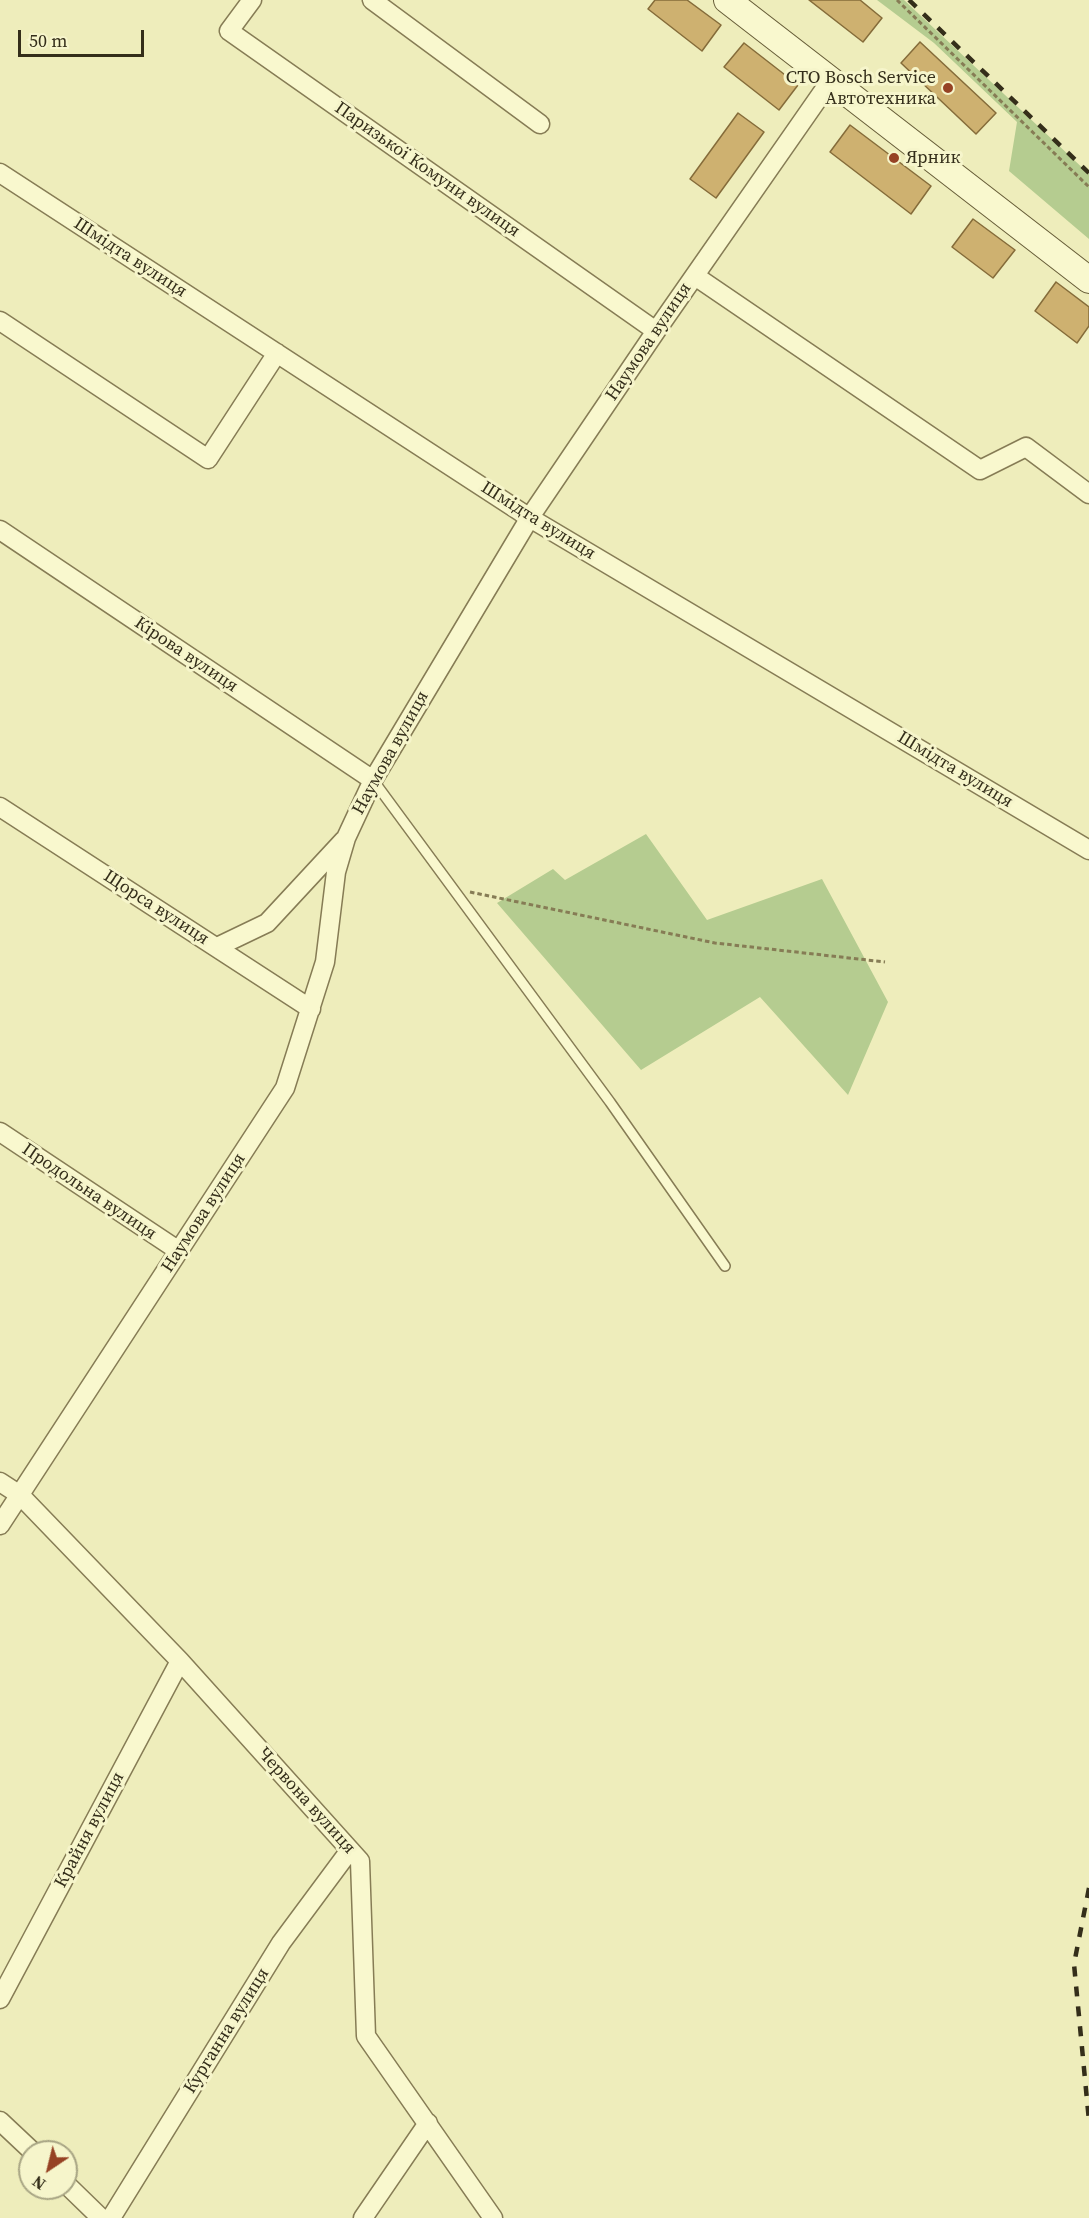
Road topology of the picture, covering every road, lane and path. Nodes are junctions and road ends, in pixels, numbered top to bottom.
1 (252, 0) edge
2 (372, 0) edge
3 (727, 0) edge
4 (897, 0) edge
5 (831, 80) junction
6 (540, 124) dead end
7 (0, 173) edge
8 (1089, 187) edge
9 (694, 276) junction
10 (1089, 280) edge
11 (0, 321) edge
12 (656, 331) junction
13 (277, 353) junction
14 (1089, 494) edge
15 (530, 518) junction
16 (0, 530) edge
17 (373, 780) junction
18 (0, 807) edge
19 (346, 838) junction
20 (1089, 850) edge
21 (452, 888) junction
22 (217, 947) junction
23 (885, 962) dead end
24 (311, 1009) junction
25 (0, 1132) edge
26 (179, 1251) junction
27 (725, 1266) dead end
28 (0, 1482) edge
29 (20, 1495) junction
30 (0, 1526) edge
31 (180, 1661) junction
32 (350, 1850) junction
33 (0, 1999) edge
34 (0, 2121) edge
35 (428, 2123) junction
36 (20, 2140) edge
37 (78, 2196) edge
38 (101, 2218) edge
39 (111, 2218) edge
40 (363, 2218) edge
41 (493, 2218) edge

1 - 12 street, Паризької Комуни вулиця
2 - 6 street
3 - 5 street
4 - 8 path
5 - 9 street, Наумова вулиця
5 - 10 street
7 - 13 street, Шмідта вулиця
9 - 12 street, Наумова вулиця
9 - 14 street
11 - 13 street
12 - 15 street, Наумова вулиця
13 - 15 street, Шмідта вулиця
15 - 17 street, Наумова вулиця
15 - 20 street, Шмідта вулиця
16 - 17 street, Кірова вулиця
17 - 19 street, Наумова вулиця
17 - 21 lane
18 - 22 street, Щорса вулиця
19 - 22 street
19 - 24 street, Наумова вулиця
21 - 23 path
21 - 27 lane
22 - 24 street, Щорса вулиця
24 - 26 street, Наумова вулиця
25 - 26 street, Продольна вулиця
26 - 29 street, Наумова вулиця
28 - 29 street, Червона вулиця
29 - 30 street, Наумова вулиця
29 - 31 street, Червона вулиця
31 - 32 street, Червона вулиця
31 - 33 street, Крайня вулиця
32 - 35 street, Червона вулиця
32 - 39 street, Курганна вулиця
34 - 36 street
35 - 40 street
35 - 41 street, Червона вулиця
37 - 38 street

